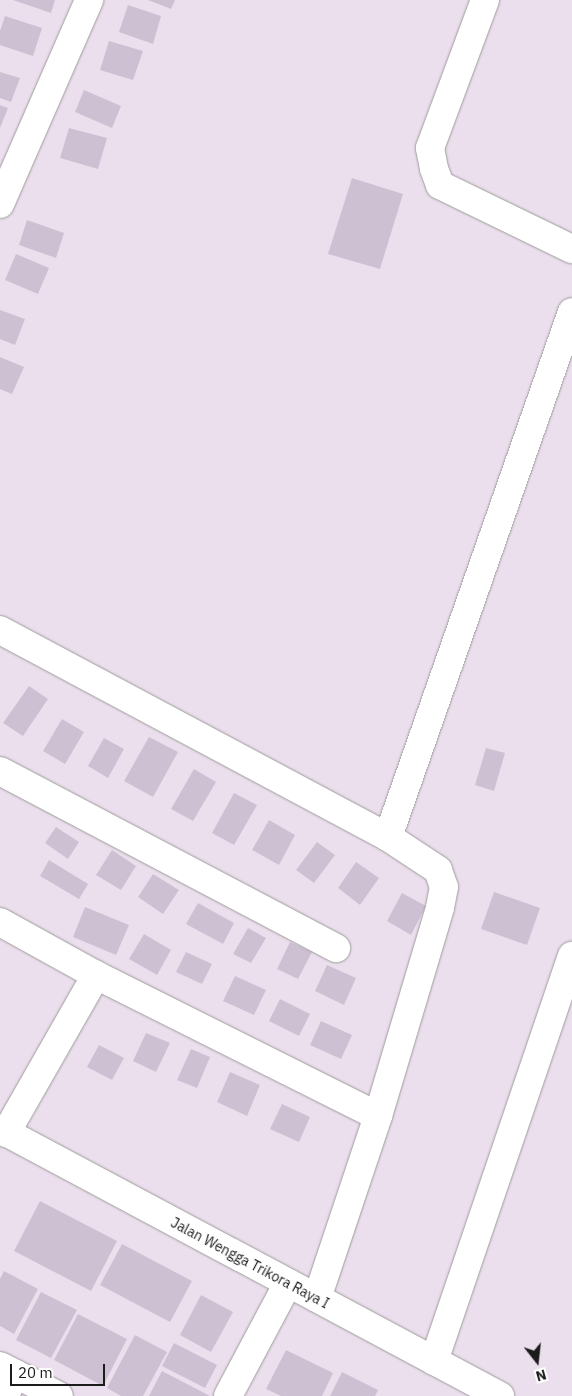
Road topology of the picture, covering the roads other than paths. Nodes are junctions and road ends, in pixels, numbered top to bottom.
1 (89, 0) edge
2 (485, 0) edge
3 (3, 188) edge
4 (572, 249) edge
5 (572, 312) edge
6 (0, 630) edge
7 (0, 771) edge
8 (388, 838) junction
9 (0, 922) edge
10 (336, 948) dead end
11 (572, 956) edge
12 (96, 975) junction
13 (378, 1116) junction
14 (3, 1131) edge
15 (288, 1283) junction
16 (317, 1298) junction
17 (434, 1361) junction
18 (7, 1379) edge
19 (59, 1396) edge
20 (228, 1396) edge
21 (500, 1396) edge

1 - 3 street
2 - 4 street
5 - 8 street
6 - 8 street
7 - 10 street
8 - 13 street
9 - 12 street
11 - 17 street
12 - 13 street
12 - 14 street
13 - 16 street
14 - 15 street, Jalan Wengga Trikora Raya I
15 - 16 street, Jalan Wengga Trikora Raya I
15 - 20 street
16 - 17 street, Jalan Wengga Trikora Raya I
17 - 21 street, Jalan Wengga Trikora Raya I
18 - 19 street

